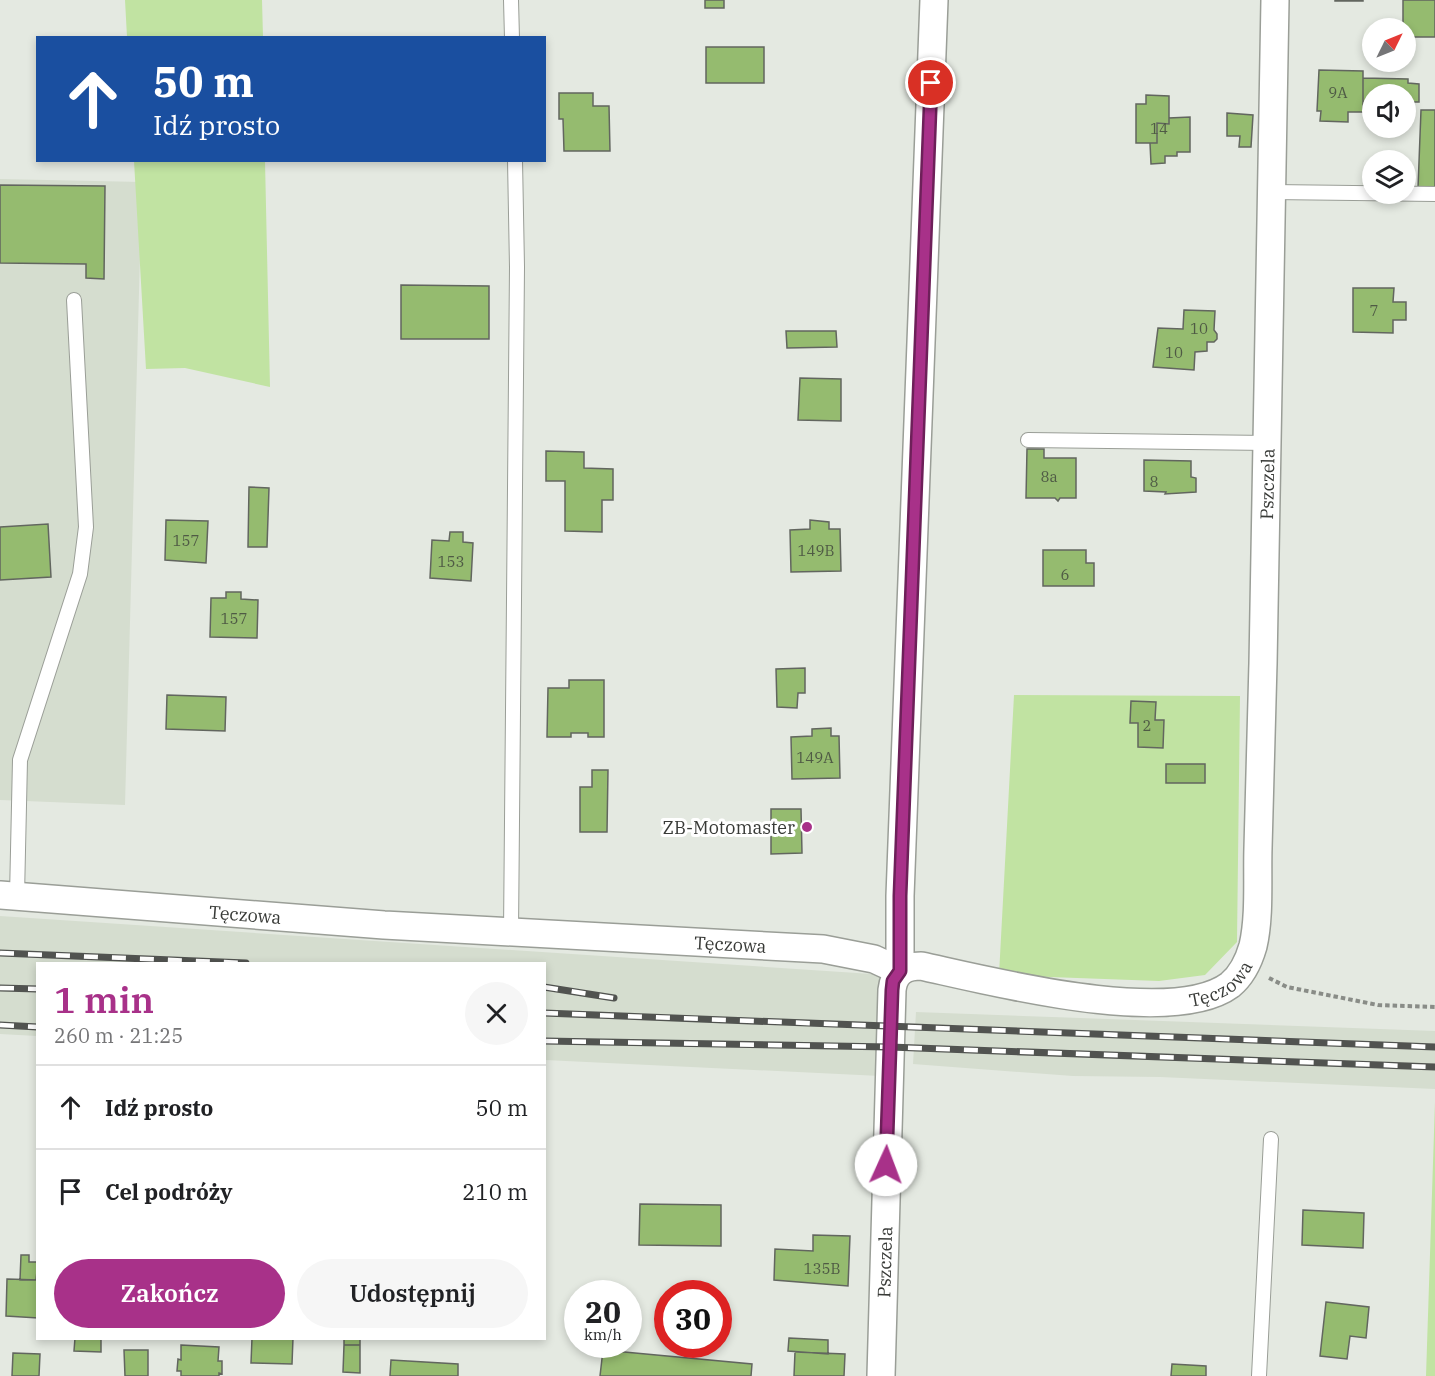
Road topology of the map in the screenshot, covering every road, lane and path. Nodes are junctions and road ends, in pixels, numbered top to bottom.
1 (511, 0) edge
2 (934, 0) edge
3 (1275, 0) edge
4 (512, 36) edge
5 (514, 162) edge
6 (1272, 192) junction
7 (1435, 194) edge
8 (74, 300) dead end
9 (1028, 440) dead end
10 (1268, 443) junction
11 (8, 896) edge
12 (511, 932) junction
13 (1246, 966) junction
14 (900, 971) junction
15 (1435, 1007) edge
16 (1271, 1139) dead end
17 (881, 1376) edge
18 (1259, 1376) edge

1 - 4 lane
2 - 14 street, Pszczela
3 - 6 street, Pszczela
5 - 12 lane
6 - 7 lane
6 - 10 street, Pszczela
8 - 11 lane
9 - 10 lane
10 - 13 street, Pszczela
11 - 12 street, Tęczowa
12 - 14 street, Tęczowa
13 - 14 street, Tęczowa
13 - 15 path, Tęczowa
14 - 17 street, Pszczela
16 - 18 lane

